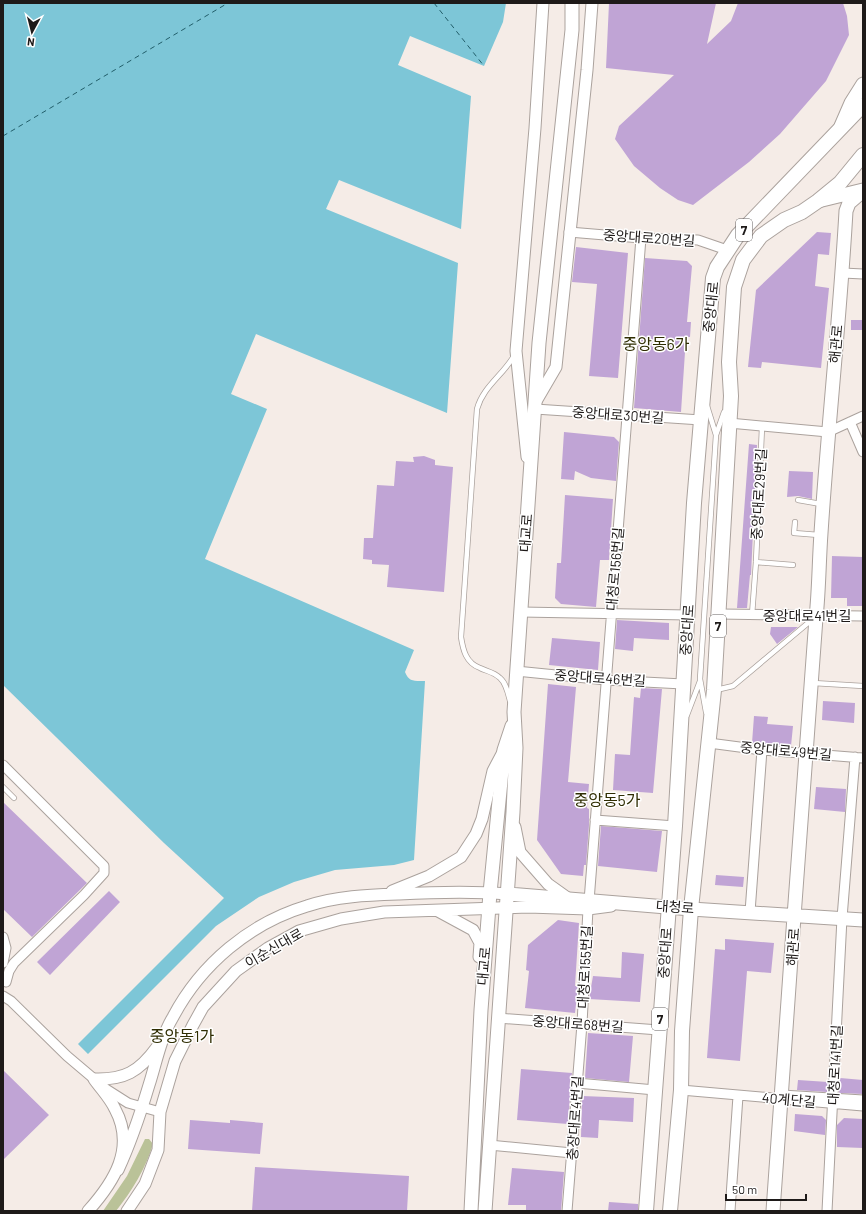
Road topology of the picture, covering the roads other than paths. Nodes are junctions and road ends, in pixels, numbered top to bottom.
1 (543, 3) edge
2 (572, 3) edge
3 (592, 3) edge
4 (863, 84) edge
5 (863, 105) edge
6 (839, 130) junction
7 (863, 155) edge
8 (863, 190) edge
9 (818, 201) junction
10 (569, 232) junction
11 (641, 238) junction
12 (727, 250) junction
13 (843, 273) junction
14 (863, 274) edge
15 (516, 351) junction
16 (703, 392) junction
17 (731, 396) junction
18 (535, 406) junction
19 (627, 416) junction
20 (863, 416) edge
21 (701, 420) junction
22 (850, 422) junction
23 (729, 423) junction
24 (762, 427) junction
25 (828, 432) junction
26 (716, 435) junction
27 (863, 452) edge
28 (530, 478) junction
29 (798, 500) dead end
30 (823, 504) junction
31 (795, 522) dead end
32 (820, 535) junction
33 (756, 562) junction
34 (793, 565) dead end
35 (521, 612) junction
36 (611, 614) junction
37 (719, 614) junction
38 (752, 615) junction
39 (688, 616) junction
40 (817, 616) junction
41 (863, 616) edge
42 (516, 671) junction
43 (700, 679) junction
44 (606, 680) junction
45 (810, 682) junction
46 (683, 684) junction
47 (863, 686) edge
48 (714, 690) junction
49 (513, 717) junction
50 (680, 734) junction
51 (710, 738) junction
52 (504, 750) junction
53 (762, 750) junction
54 (806, 754) junction
55 (859, 758) edge
56 (3, 765) edge
57 (3, 787) edge
58 (14, 798) dead end
59 (513, 812) junction
60 (595, 820) junction
61 (675, 826) junction
62 (490, 893) junction
63 (384, 894) junction
64 (508, 894) junction
65 (570, 900) junction
66 (588, 905) junction
67 (668, 907) junction
68 (508, 908) junction
69 (489, 909) junction
70 (691, 909) junction
71 (437, 910) junction
72 (750, 912) junction
73 (796, 915) junction
74 (842, 918) junction
75 (863, 920) edge
76 (3, 937) edge
77 (3, 963) edge
78 (4, 978) edge
79 (4, 996) edge
80 (482, 998) junction
81 (498, 1018) junction
82 (582, 1024) junction
83 (659, 1030) junction
84 (166, 1035) junction
85 (94, 1079) junction
86 (577, 1083) junction
87 (655, 1090) junction
88 (681, 1090) junction
89 (738, 1096) junction
90 (782, 1097) junction
91 (863, 1099) edge
92 (833, 1100) junction
93 (863, 1106) edge
94 (143, 1107) junction
95 (160, 1112) junction
96 (489, 1145) junction
97 (572, 1153) junction
98 (118, 1170) junction
99 (486, 1209) edge
100 (470, 1210) edge
101 (88, 1211) edge
102 (126, 1211) edge
103 (567, 1211) edge
104 (646, 1211) edge
105 (670, 1211) edge
106 (730, 1211) edge
107 (773, 1211) edge
108 (826, 1211) edge

1 - 15 street
2 - 18 main road, 대교로
3 - 10 street
4 - 6 main road
5 - 6 main road, 중앙대로 / 7
6 - 12 main road, 중앙대로 / 7
7 - 9 main road, 중앙대로 / 7
8 - 9 main road
8 - 13 main road, 해관로
9 - 17 main road, 중앙대로 / 7
10 - 11 street, 중앙대로20번길
10 - 18 street
11 - 12 street, 중앙대로20번길
11 - 19 street, 대청로156번길
12 - 16 main road, 중앙대로 / 7
13 - 14 street
13 - 25 main road, 해관로
15 - 28 street
15 - 49 lane
16 - 21 main road, 중앙대로 / 7
16 - 26 lane
17 - 23 main road, 중앙대로 / 7
17 - 26 lane
18 - 19 street, 중앙대로30번길
18 - 28 main road, 대교로
19 - 21 street, 중앙대로30번길
19 - 36 street, 대청로156번길
20 - 22 street, 중앙대로29번길
21 - 39 main road, 중앙대로 / 7
22 - 25 street, 중앙대로29번길
22 - 27 street
23 - 24 street, 중앙대로29번길
23 - 37 main road, 중앙대로 / 7
24 - 25 street, 중앙대로29번길
24 - 33 lane, 중앙대로29번길
25 - 30 main road, 해관로
26 - 43 lane
28 - 35 main road, 대교로
29 - 30 lane
30 - 32 main road, 해관로
31 - 32 lane
32 - 40 main road, 해관로
33 - 34 lane
33 - 38 lane, 중앙대로41번길
35 - 36 street
35 - 42 main road, 대교로
36 - 39 street
36 - 44 street, 대청로156번길
37 - 38 street, 중앙대로41번길
37 - 48 main road, 중앙대로 / 7
38 - 40 street, 중앙대로41번길
39 - 46 main road, 중앙대로 / 7
40 - 41 street, 중앙대로41번길
40 - 45 main road, 해관로
40 - 48 lane
42 - 44 street, 중앙대로46번길
42 - 49 main road, 대교로
43 - 50 lane
43 - 51 lane
44 - 46 street, 중앙대로46번길
44 - 60 street, 대청로156번길
45 - 47 lane
45 - 54 main road, 해관로
46 - 50 main road, 중앙대로 / 7
48 - 51 main road, 중앙대로 / 7
49 - 52 main road, 대교로
49 - 59 main road, 대교로
50 - 61 main road, 중앙대로 / 7
51 - 53 street, 중앙대로49번길
51 - 70 main road, 중앙대로 / 7
52 - 62 main road, 대교로
52 - 63 street
53 - 54 street, 중앙대로49번길
53 - 72 street
54 - 55 street, 중앙대로49번길
54 - 73 main road, 해관로
55 - 74 street
56 - 78 street
57 - 58 lane
59 - 64 main road, 대교로
59 - 65 street
60 - 61 street
60 - 66 street, 대청로156번길
61 - 67 main road, 중앙대로 / 7
62 - 63 street, 이순신대로
62 - 64 street, 이순신대로
62 - 69 main road, 대교로
63 - 84 street, 이순신대로
64 - 65 main road, 대청로
64 - 68 main road, 대교로
65 - 66 main road, 대청로
66 - 67 main road, 대청로
66 - 68 street, 이순신대로
66 - 82 street, 대청로155번길
67 - 70 main road, 대청로
67 - 83 main road, 중앙대로 / 7
68 - 69 street, 이순신대로
68 - 81 main road, 대교로
69 - 71 street, 이순신대로
69 - 80 main road, 대교로
70 - 72 main road, 대청로
70 - 88 main road, 중앙대로 / 7
71 - 80 street
71 - 95 street, 이순신대로
72 - 73 main road, 대청로
73 - 74 main road, 대청로
73 - 90 main road, 해관로
74 - 75 main road, 대청로
74 - 92 street, 대청로141번길
76 - 77 street
78 - 79 street
79 - 85 street
80 - 100 main road, 대교로
81 - 82 street, 중앙대로68번길
81 - 96 main road, 대교로
82 - 83 street, 중앙대로68번길
82 - 86 street, 충장대로4번길
83 - 87 main road, 중앙대로 / 7
84 - 85 street
84 - 94 street, 이순신대로
85 - 94 street
85 - 98 street
86 - 87 street
86 - 97 street, 충장대로4번길
87 - 104 main road, 중앙대로 / 7
88 - 89 street, 40계단길
88 - 105 main road, 중앙대로 / 7
89 - 90 street, 40계단길
89 - 106 street
90 - 92 street, 40계단길
90 - 107 main road, 해관로
91 - 92 street
92 - 93 street, 40계단길
92 - 108 street, 대청로141번길
94 - 95 street
94 - 98 street, 이순신대로
95 - 102 street, 이순신대로
96 - 97 street
96 - 99 main road, 대교로
97 - 103 street, 충장대로4번길
98 - 101 street

